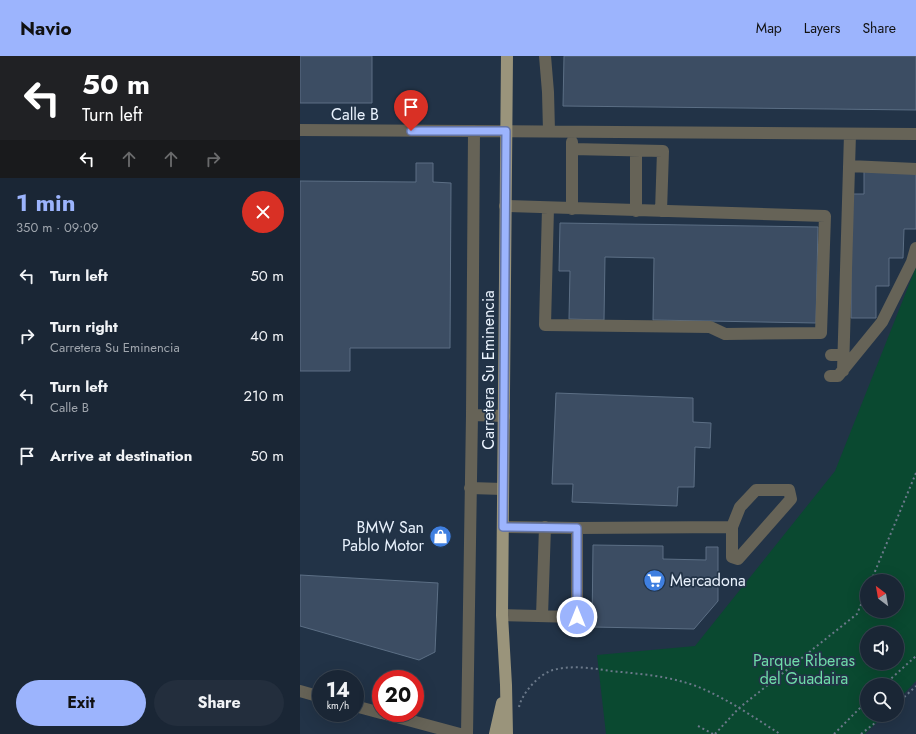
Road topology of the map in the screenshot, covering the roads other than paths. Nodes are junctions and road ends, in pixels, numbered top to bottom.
1 (507, 56) edge
2 (544, 56) edge
3 (300, 130) edge
4 (474, 131) junction
5 (506, 131) junction
6 (549, 131) junction
7 (572, 131) junction
8 (850, 134) junction
9 (916, 134) edge
10 (572, 150) junction
11 (636, 151) junction
12 (849, 166) junction
13 (916, 169) edge
14 (505, 206) junction
15 (548, 208) junction
16 (572, 209) junction
17 (636, 211) junction
18 (662, 212) junction
19 (916, 248) edge
20 (831, 355) dead end
21 (843, 355) junction
22 (843, 371) junction
23 (830, 376) dead end
24 (472, 415) junction
25 (504, 416) junction
26 (470, 488) junction
27 (503, 489) junction
28 (503, 527) junction
29 (545, 527) junction
30 (732, 527) junction
31 (577, 528) junction
32 (502, 616) junction
33 (542, 616) junction
34 (506, 685) junction
35 (300, 691) edge
36 (312, 694) edge
37 (415, 722) edge
38 (460, 734) edge
39 (468, 734) edge
40 (495, 734) edge
41 (507, 734) edge

1 - 5 main road, Carretera Su Eminencia
2 - 6 street
3 - 4 street, Calle B
4 - 5 street, Calle B
4 - 24 street
5 - 6 street, Calle B
5 - 14 main road, Carretera Su Eminencia
6 - 7 street, Calle B
7 - 8 street, Calle B
7 - 10 street
8 - 9 street, Calle B
8 - 12 street
10 - 11 street
10 - 16 street
11 - 17 street
11 - 18 street
12 - 13 street
12 - 21 street
14 - 15 street
14 - 25 main road, Carretera Su Eminencia
15 - 16 street
15 - 18 street
16 - 17 street
17 - 18 street
19 - 22 street
20 - 21 street
21 - 22 street
22 - 23 street
24 - 25 street
24 - 26 street
25 - 27 main road, Carretera Su Eminencia
26 - 27 street
26 - 39 street
27 - 28 main road, Carretera Su Eminencia
28 - 29 street
28 - 32 main road, Carretera Su Eminencia
29 - 31 street
29 - 33 street
30 - 30 street
30 - 31 street
31 - 33 street
32 - 33 street
32 - 34 main road, Carretera Su Eminencia
34 - 40 main road, Carretera Su Eminencia
34 - 41 main road, Carretera Su Eminencia
35 - 36 street
37 - 38 street

